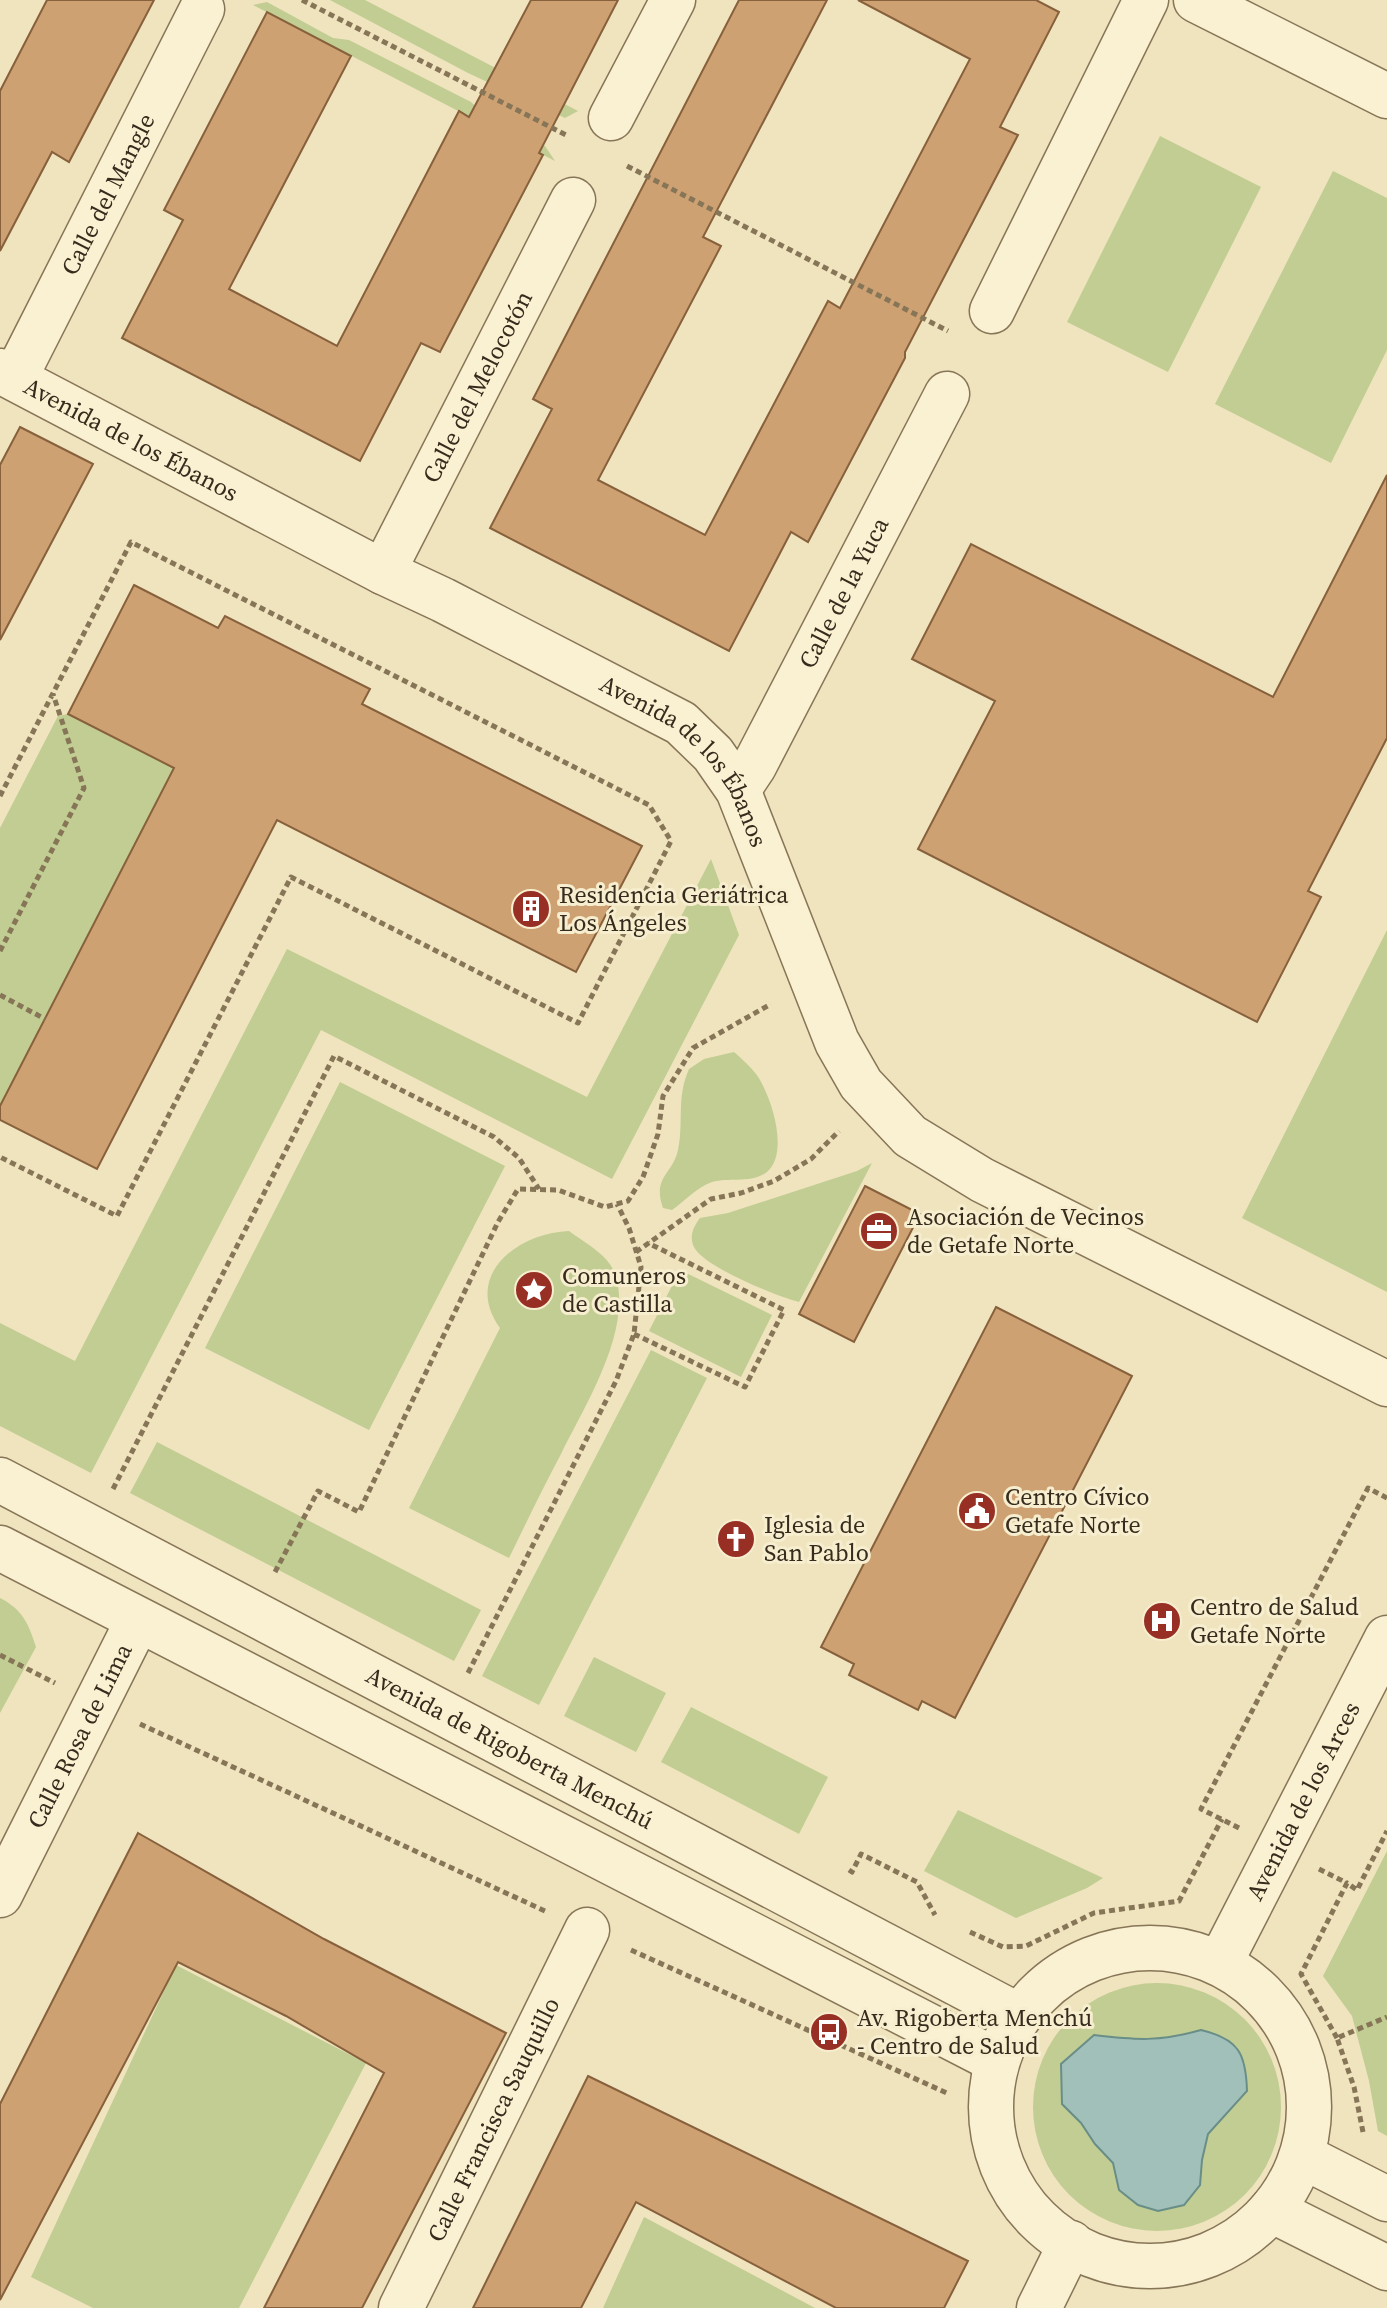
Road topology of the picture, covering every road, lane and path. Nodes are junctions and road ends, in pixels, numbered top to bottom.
1 (302, 0) edge
2 (673, 0) edge
3 (1146, 0) edge
4 (1196, 0) edge
5 (202, 9) dead end
6 (1387, 96) edge
7 (595, 130) joint
8 (627, 166) dead end
9 (573, 200) dead end
10 (976, 324) joint
11 (8, 375) edge
12 (947, 394) dead end
13 (383, 572) junction
14 (53, 693) junction
15 (738, 790) junction
16 (0, 796) edge
17 (0, 951) edge
18 (0, 995) edge
19 (780, 1015) dead end
20 (45, 1019) dead end
21 (845, 1124) dead end
22 (0, 1157) edge
23 (540, 1190) junction
24 (617, 1204) junction
25 (648, 1243) junction
26 (636, 1252) junction
27 (634, 1334) junction
28 (1387, 1384) edge
29 (0, 1480) edge
30 (109, 1496) dead end
31 (1387, 1498) edge
32 (0, 1548) edge
33 (253, 1613) junction
34 (138, 1620) junction
35 (1387, 1638) edge
36 (0, 1655) edge
37 (466, 1678) dead end
38 (96, 1704) junction
39 (1222, 1819) junction
40 (1387, 1831) edge
41 (1278, 1848) junction
42 (838, 1865) dead end
43 (1347, 1883) junction
44 (0, 1895) edge
45 (944, 1920) dead end
46 (587, 1930) junction
47 (966, 1930) dead end
48 (1220, 1963) junction
49 (1019, 2016) junction
50 (1387, 2017) edge
51 (1337, 2038) junction
52 (997, 2061) junction
53 (990, 2113) junction
54 (1363, 2135) dead end
55 (1302, 2156) junction
56 (1387, 2199) edge
57 (1271, 2210) junction
58 (1071, 2243) junction
59 (1387, 2268) edge
60 (401, 2308) edge
61 (1039, 2308) edge

1 - 7 path
2 - 7 street
3 - 10 street
4 - 6 street
5 - 11 street, Calle del Mangle
8 - 10 path
9 - 13 street, Calle del Melocotón
11 - 13 street, Avenida de los Ébanos
12 - 15 street, Calle de la Yuca
13 - 15 street, Avenida de los Ébanos
14 - 16 path
14 - 17 path
14 - 22 path
15 - 28 street, Avenida de los Ébanos
18 - 20 path
19 - 24 path
21 - 25 path
23 - 24 path
23 - 30 path
23 - 33 path
24 - 26 path
25 - 26 path
25 - 27 path
26 - 27 path
27 - 37 path
29 - 33 street, Avenida de Rigoberta Menchú
31 - 39 path
32 - 34 street
33 - 49 street, Avenida de Rigoberta Menchú
34 - 38 street, Calle Rosa de Lima
34 - 52 street
35 - 41 street, Avenida de los Arces
36 - 38 path
38 - 44 street, Calle Rosa de Lima
38 - 46 path
39 - 41 path
39 - 47 path
40 - 43 path
41 - 43 path
41 - 48 street, Avenida de los Arces
42 - 45 path
43 - 51 path
46 - 53 path
46 - 60 street, Calle Francisca Sauquillo
48 - 49 street
48 - 55 street
49 - 52 street
50 - 51 path
51 - 54 path
52 - 53 street
53 - 58 street
55 - 56 street
55 - 57 street
57 - 58 street
57 - 59 street
58 - 61 street

